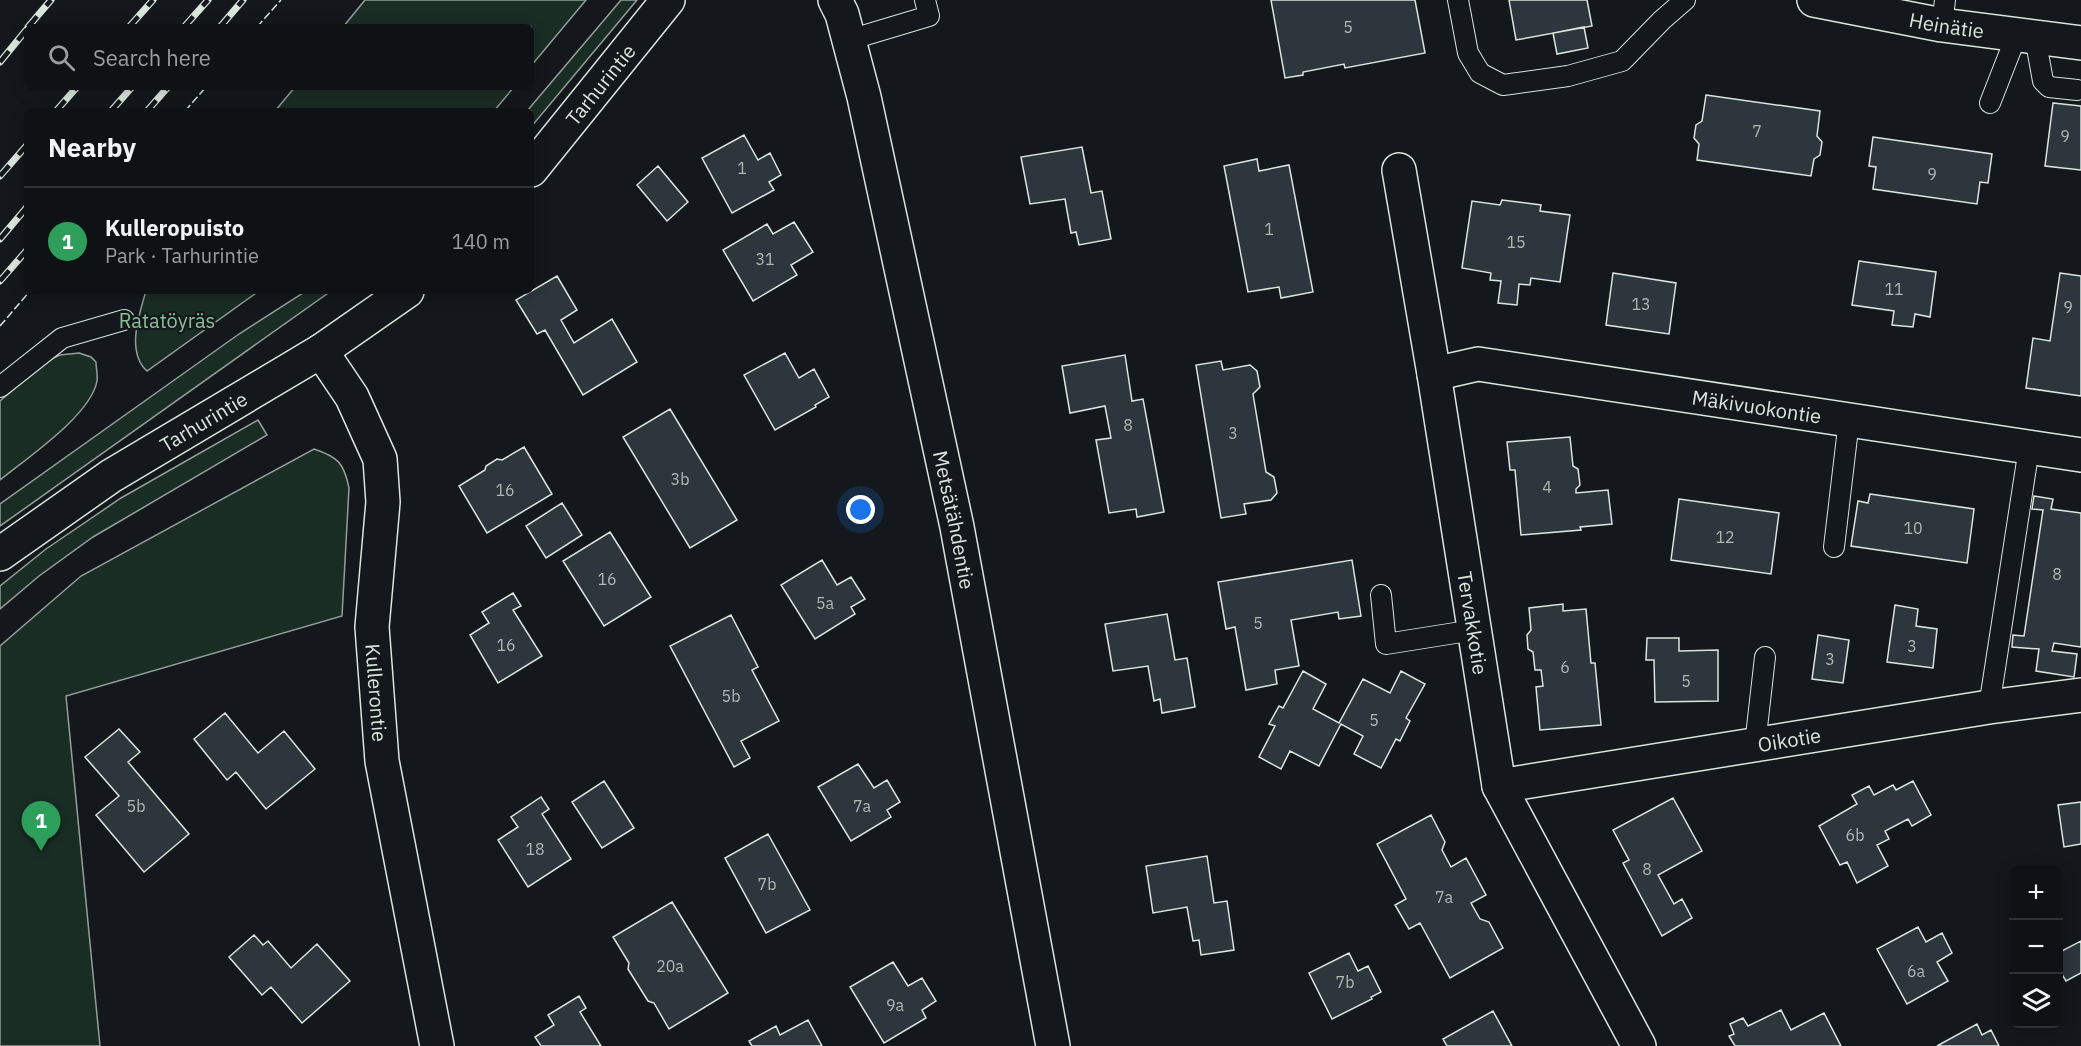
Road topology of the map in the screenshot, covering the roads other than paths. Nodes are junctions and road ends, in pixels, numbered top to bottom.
1 (668, 0) edge
2 (835, 0) edge
3 (925, 0) edge
4 (1458, 0) edge
5 (1685, 0) edge
6 (1814, 0) edge
7 (1943, 12) edge
8 (2026, 35) junction
9 (849, 40) junction
10 (2081, 43) edge
11 (2078, 90) dead end
12 (1990, 104) dead end
13 (534, 166) edge
14 (1399, 170) dead end
15 (403, 294) edge
16 (124, 320) dead end
17 (321, 351) junction
18 (1434, 374) junction
19 (0, 387) edge
20 (1849, 420) junction
21 (2029, 447) junction
22 (2081, 455) edge
23 (1834, 547) dead end
24 (0, 554) edge
25 (1381, 596) dead end
26 (1474, 630) junction
27 (1765, 657) dead end
28 (2081, 695) edge
29 (1989, 707) junction
30 (1755, 745) junction
31 (1499, 786) junction
32 (437, 1046) edge
33 (1053, 1046) edge
34 (1639, 1046) edge

1 - 13 street, Tarhurintie
2 - 9 street, Metsätähdentie
3 - 9 lane
4 - 5 lane
6 - 7 street, Heinätie
7 - 8 street, Heinätie
8 - 10 street, Heinätie
8 - 11 lane
8 - 12 lane
9 - 33 street, Metsätähdentie
14 - 18 street, Tervakkotie
15 - 17 street, Tarhurintie
16 - 19 lane
17 - 24 street, Tarhurintie
17 - 32 street, Kullerontie
18 - 20 street, Mäkivuokontie
18 - 26 street, Tervakkotie
20 - 21 street, Mäkivuokontie
20 - 23 lane
21 - 22 street, Mäkivuokontie
21 - 29 lane
25 - 26 lane
26 - 31 street, Tervakkotie
27 - 30 lane
28 - 29 street, Oikotie
29 - 30 street, Oikotie
30 - 31 street, Oikotie
31 - 34 street, Tervakkotie

